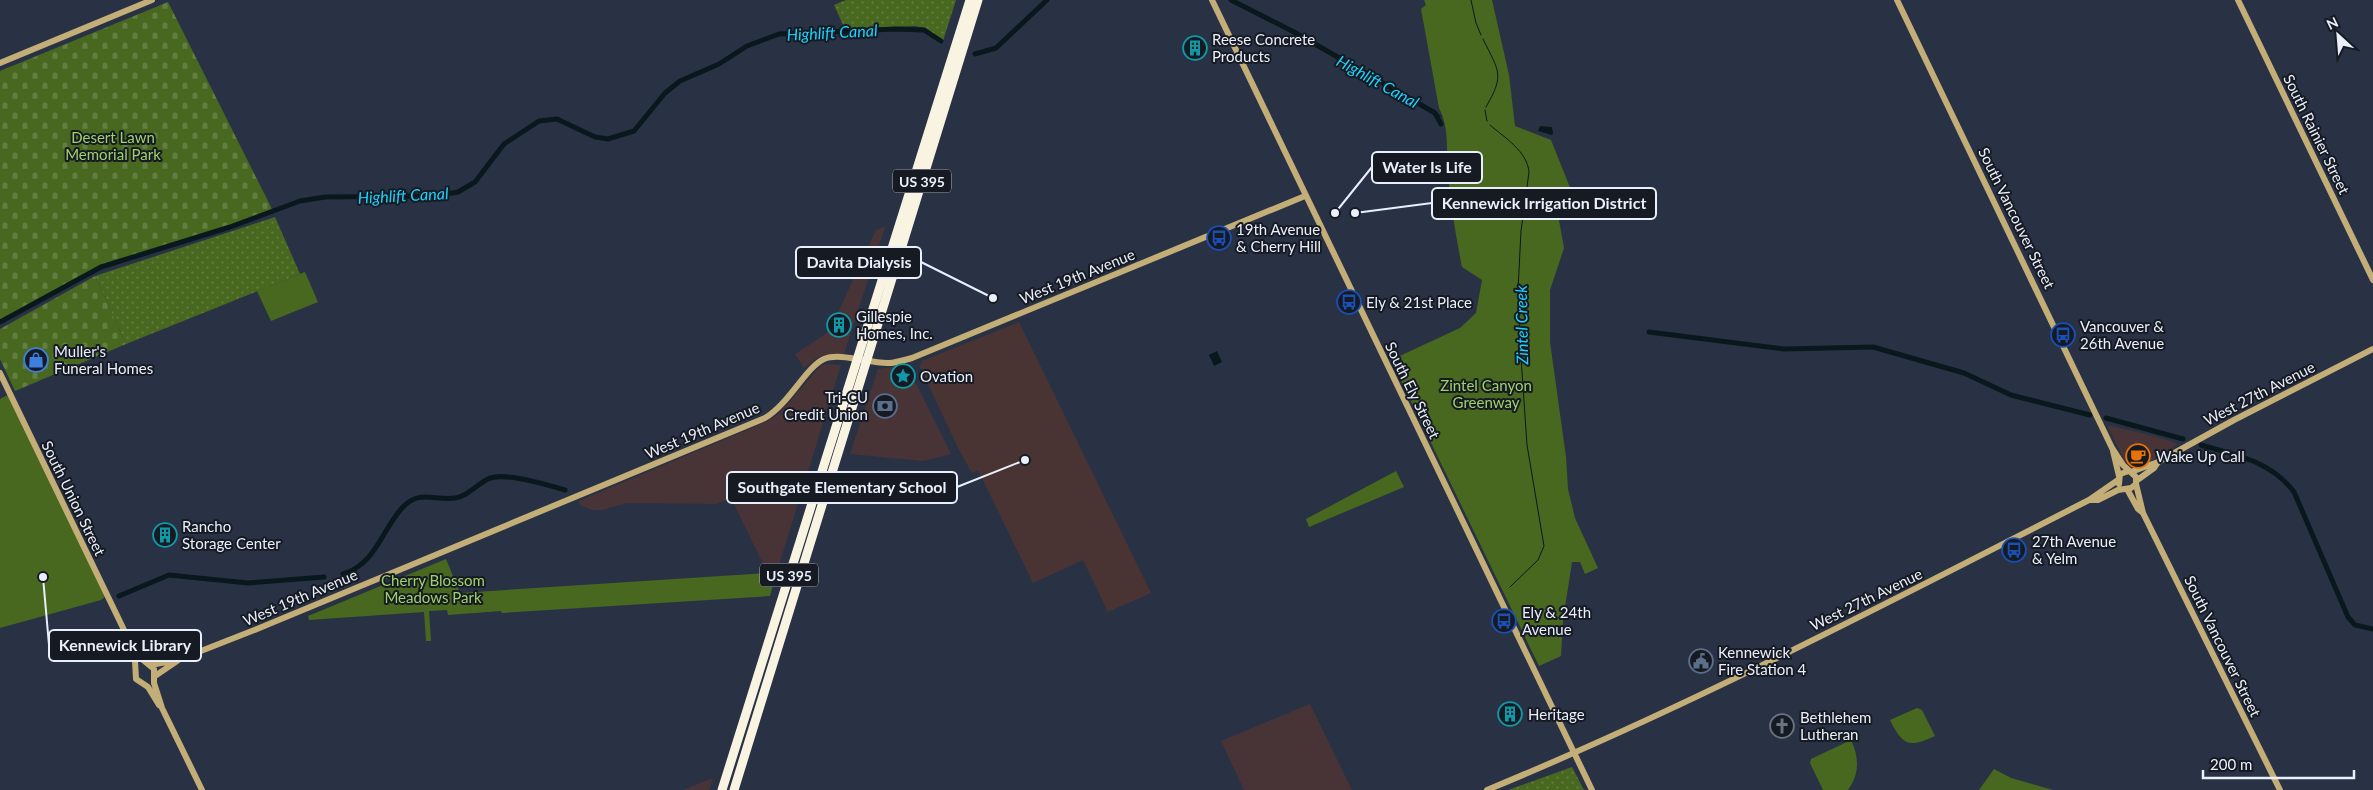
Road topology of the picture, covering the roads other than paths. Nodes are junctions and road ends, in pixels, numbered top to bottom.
1 (152, 0) edge
2 (970, 0) edge
3 (978, 0) edge
4 (1212, 0) edge
5 (1897, 0) edge
6 (2238, 0) edge
7 (0, 63) edge
8 (1305, 196) junction
9 (2373, 280) edge
10 (2373, 349) edge
11 (856, 360) junction
12 (867, 361) junction
13 (0, 374) edge
14 (2112, 448) junction
15 (2158, 462) junction
16 (2130, 472) junction
17 (2118, 478) junction
18 (2136, 482) junction
19 (2126, 489) junction
20 (2090, 500) junction
21 (2143, 513) junction
22 (125, 632) junction
23 (178, 660) junction
24 (148, 664) junction
25 (136, 669) junction
26 (154, 678) junction
27 (142, 683) junction
28 (162, 708) junction
29 (1574, 754) junction
30 (202, 790) edge
31 (722, 790) edge
32 (734, 790) edge
33 (1487, 790) edge
34 (1592, 790) edge
35 (2280, 790) edge

1 - 7 street
2 - 11 highway, US 395
3 - 12 highway, US 395
4 - 8 street, South Ely Street
5 - 14 street, South Vancouver Street
6 - 9 street, South Rainier Street
8 - 12 street, West 19th Avenue
8 - 29 street, South Ely Street
10 - 15 street, West 27th Avenue
11 - 12 street, West 19th Avenue
11 - 23 street, West 19th Avenue
11 - 31 highway, US 395
12 - 32 highway, US 395
13 - 22 street, South Union Street
14 - 16 street, South Vancouver Street
14 - 17 street, South Vancouver Street
15 - 16 street, West 27th Avenue
15 - 18 street, West 27th Avenue
16 - 17 street, West 27th Avenue
16 - 18 street
17 - 19 street
17 - 20 street, West 27th Avenue
18 - 19 street, West 27th Avenue
18 - 21 street, South Vancouver Street
19 - 20 street, West 27th Avenue
19 - 21 street, South Vancouver Street
20 - 29 street, West 27th Avenue
21 - 35 street, South Vancouver Street
22 - 24 street, South Union Street
22 - 25 street, South Union Street
23 - 24 street, West 19th Avenue
23 - 26 street, West 19th Avenue
24 - 25 street
24 - 26 street
25 - 27 street
26 - 27 street
26 - 28 street
27 - 28 street
28 - 30 street
29 - 33 street, West 27th Avenue
29 - 34 street, South Ely Street

